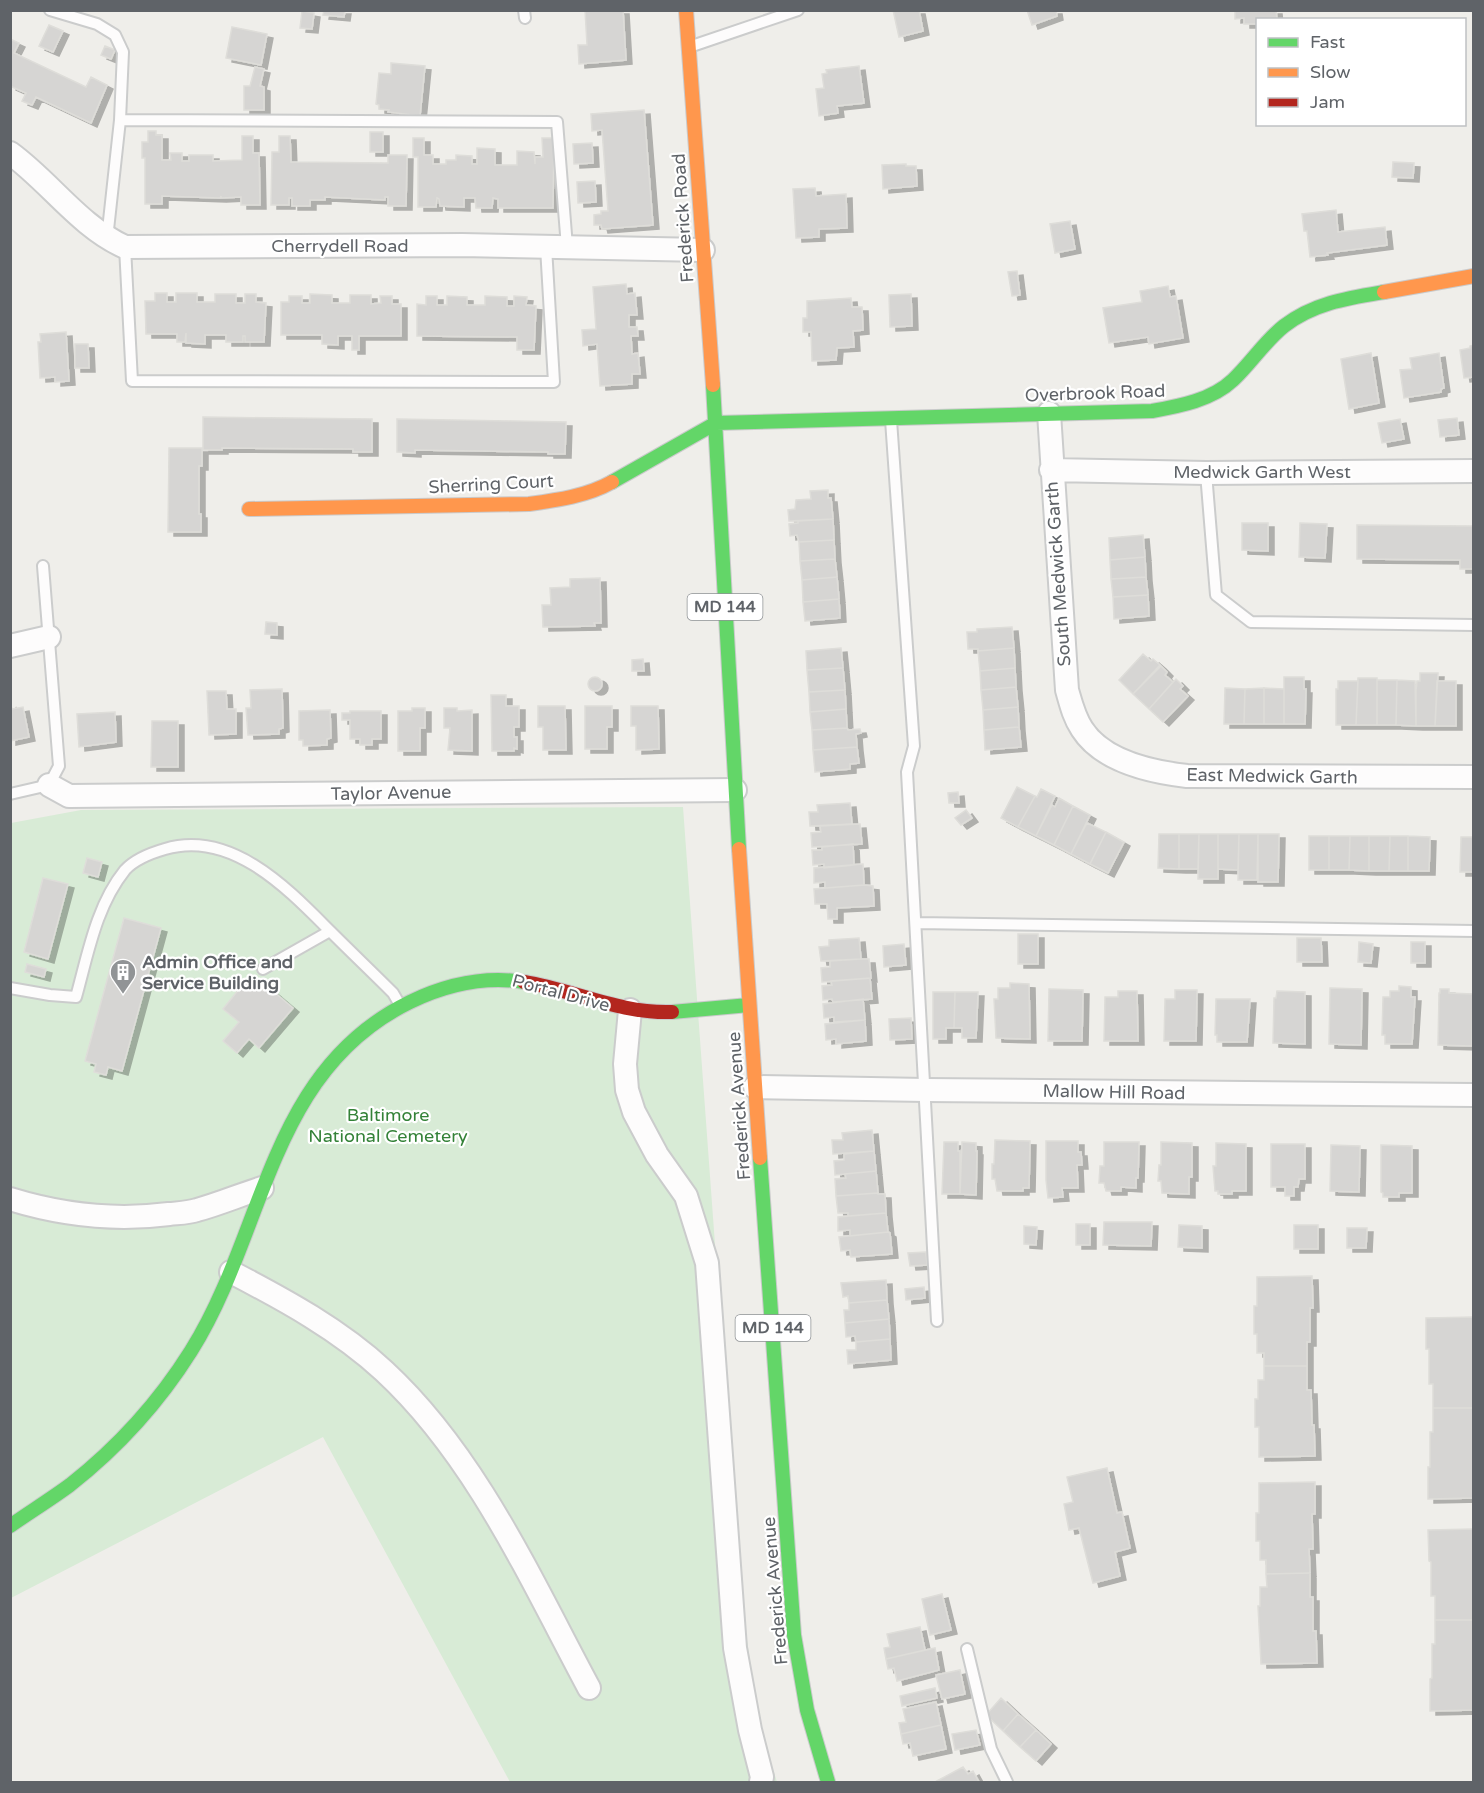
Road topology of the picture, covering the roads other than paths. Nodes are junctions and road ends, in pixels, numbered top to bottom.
1 (50, 10) edge
2 (686, 10) edge
3 (798, 10) edge
4 (688, 48) junction
5 (120, 120) junction
6 (10, 153) edge
7 (116, 243) junction
8 (556, 247) junction
9 (703, 250) junction
10 (1473, 276) edge
11 (1048, 413) junction
12 (891, 418) junction
13 (716, 423) junction
14 (1051, 470) junction
15 (1473, 471) edge
16 (1206, 474) junction
17 (249, 509) dead end
18 (43, 566) dead end
19 (1473, 625) edge
20 (49, 637) junction
21 (10, 646) edge
22 (1083, 731) joint
23 (1473, 777) edge
24 (49, 785) junction
25 (735, 790) junction
26 (10, 794) edge
27 (917, 924) junction
28 (330, 931) junction
29 (1473, 931) edge
30 (263, 969) dead end
31 (10, 988) edge
32 (400, 1005) junction
33 (749, 1005) junction
34 (630, 1010) junction
35 (755, 1087) junction
36 (925, 1090) junction
37 (1473, 1095) edge
38 (262, 1188) junction
39 (10, 1199) edge
40 (231, 1272) junction
41 (937, 1321) dead end
42 (10, 1526) edge
43 (967, 1649) dead end
44 (589, 1688) dead end
45 (761, 1782) edge
46 (828, 1782) edge
47 (1007, 1782) edge

1 - 5 lane
2 - 4 street, Frederick Road / MD 144
3 - 4 lane
4 - 9 street, Frederick Road / MD 144
5 - 7 lane
5 - 8 lane
6 - 7 street
7 - 8 street, Cherrydell Road
7 - 8 lane
8 - 9 street, Cherrydell Road
9 - 13 street, Frederick Road / MD 144
10 - 11 street, Overbrook Road
11 - 12 street, Overbrook Road
11 - 14 street, South Medwick Garth
12 - 13 street, Overbrook Road
12 - 27 lane
13 - 17 street, Sherring Court
13 - 25 street, Frederick Avenue / MD 144
14 - 16 street, Medwick Garth West
14 - 22 street, South Medwick Garth
15 - 16 street, Medwick Garth West
16 - 19 lane
18 - 20 lane
20 - 21 street
20 - 24 lane
22 - 23 street, East Medwick Garth
24 - 25 street, Taylor Avenue
24 - 26 lane
25 - 33 street, Frederick Avenue / MD 144
27 - 29 lane
27 - 36 lane
28 - 30 lane
28 - 31 lane
28 - 32 lane
32 - 34 street, Portal Drive
32 - 38 street, Portal Drive
33 - 34 street, Portal Drive
33 - 35 street, Frederick Avenue / MD 144
34 - 45 street
35 - 36 street, Mallow Hill Road
35 - 46 street, Frederick Avenue / MD 144
36 - 37 street, Mallow Hill Road
36 - 41 lane
38 - 39 street
38 - 40 street, Portal Drive
40 - 42 street, Portal Drive
40 - 44 street
43 - 47 lane

